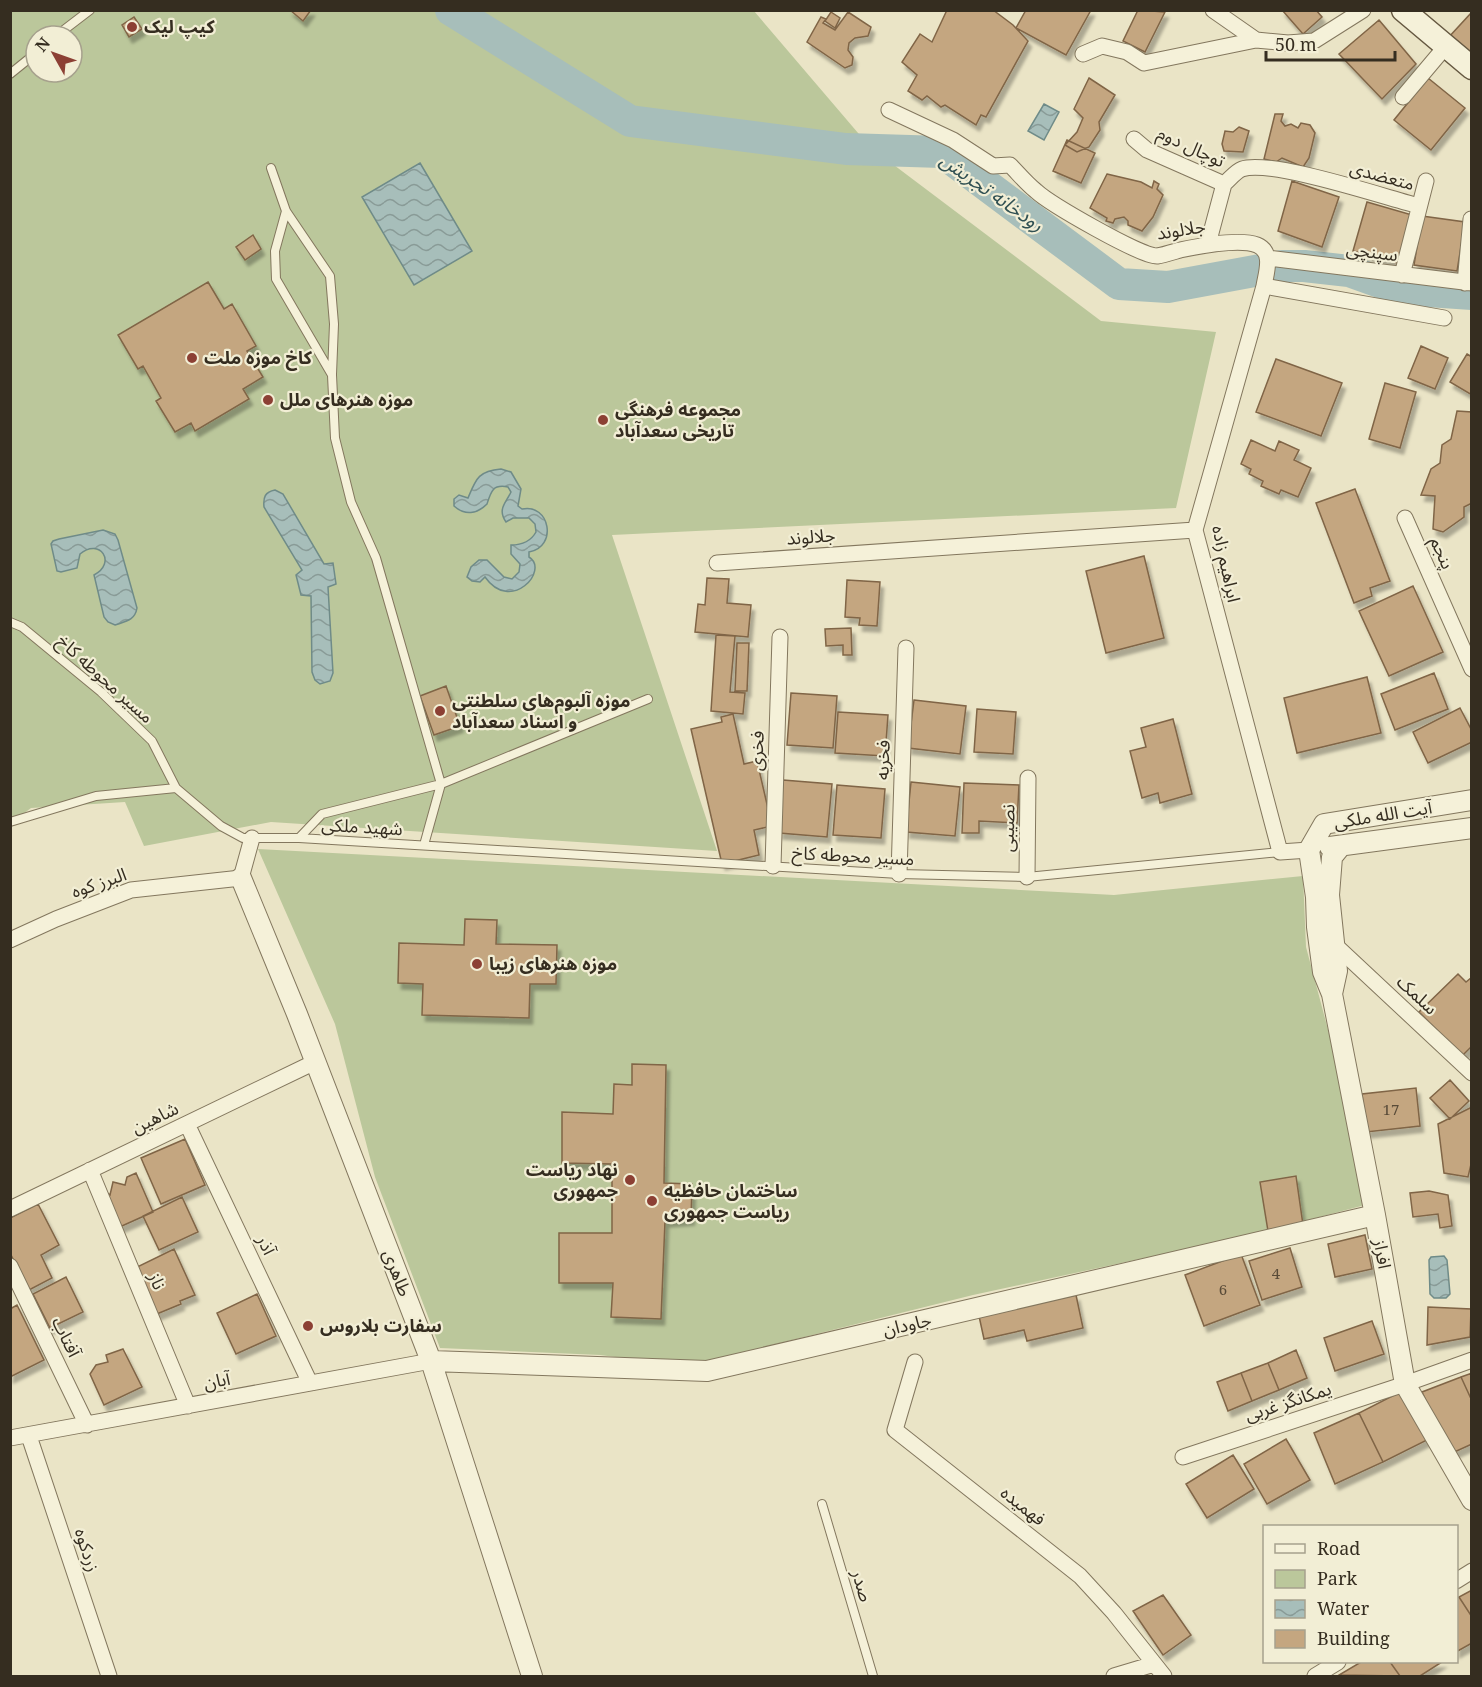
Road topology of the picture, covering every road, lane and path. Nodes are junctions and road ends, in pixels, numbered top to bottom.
1 (90, 10) edge
2 (1213, 10) edge
3 (1364, 10) edge
4 (1403, 10) edge
5 (72, 24) edge
6 (1256, 40) junction
7 (1446, 46) junction
8 (1083, 54) dead end
9 (24, 62) edge
10 (1472, 68) edge
11 (10, 74) edge
12 (1403, 97) dead end
13 (889, 110) dead end
14 (1134, 139) dead end
15 (1265, 167) joint
16 (271, 168) dead end
17 (1426, 181) dead end
18 (1224, 184) junction
19 (1419, 206) junction
20 (286, 211) junction
21 (1471, 219) edge
22 (1208, 244) junction
23 (1268, 258) junction
24 (1402, 275) junction
25 (1468, 283) edge
26 (1264, 286) junction
27 (1444, 318) dead end
28 (332, 375) junction
29 (1405, 518) dead end
30 (1195, 530) junction
31 (717, 563) dead end
32 (10, 622) edge
33 (780, 637) dead end
34 (906, 648) dead end
35 (1472, 669) edge
36 (648, 699) dead end
37 (1028, 778) dead end
38 (441, 784) junction
39 (176, 788) junction
40 (1472, 800) edge
41 (10, 822) edge
42 (1472, 828) edge
43 (252, 838) junction
44 (299, 838) junction
45 (424, 845) junction
46 (1341, 846) junction
47 (1309, 850) junction
48 (1280, 852) junction
49 (773, 866) junction
50 (899, 874) junction
51 (1027, 877) junction
52 (241, 878) junction
53 (10, 940) edge
54 (1335, 945) junction
55 (1332, 994) junction
56 (315, 1062) junction
57 (1470, 1069) edge
58 (187, 1124) junction
59 (90, 1170) junction
60 (10, 1209) edge
61 (1375, 1215) junction
62 (10, 1266) edge
63 (431, 1360) junction
64 (1472, 1360) edge
65 (915, 1362) dead end
66 (310, 1383) junction
67 (1405, 1384) junction
68 (188, 1406) junction
69 (87, 1425) junction
70 (29, 1436) junction
71 (10, 1438) edge
72 (1183, 1457) dead end
73 (1466, 1478) edge
74 (1472, 1500) edge
75 (822, 1504) dead end
76 (1472, 1571) edge
77 (1458, 1580) edge
78 (1336, 1663) edge
79 (1154, 1664) junction
80 (109, 1677) edge
81 (532, 1677) edge
82 (873, 1677) edge
83 (1114, 1677) edge
84 (1164, 1677) edge
85 (1315, 1677) edge

1 - 5 lane
2 - 6 street
3 - 6 street
4 - 7 main road
6 - 8 street
7 - 10 main road
7 - 12 street
9 - 11 lane
13 - 22 street, جلالوند
14 - 18 street, توچال دوم
15 - 18 street, توچال دوم
15 - 19 street, متعضدی
16 - 20 lane
17 - 19 street
18 - 22 street
19 - 24 street, متعضدی
20 - 28 lane
20 - 28 lane
21 - 25 street
22 - 23 street, جلالوند
23 - 24 street, سپنچی
23 - 26 street
24 - 25 street, سپنچی
26 - 27 street
26 - 30 street, ابراهیم زاده
28 - 38 lane
29 - 35 street, پنجم
30 - 31 street, جلالوند
30 - 48 street, ابراهیم زاده
32 - 39 lane, مسیر محوطه کاخ
33 - 49 street, فخری
34 - 50 street, فخریه
36 - 38 lane
37 - 51 street, نصیبی
38 - 44 lane
38 - 45 lane
39 - 41 lane
39 - 43 lane, مسیر محوطه کاخ
40 - 47 street, آیت الله ملکی
42 - 46 street, آیت الله ملکی
43 - 44 lane, مسیر محوطه کاخ
43 - 52 street
44 - 45 lane, شهید ملکی
45 - 49 lane, مسیر محوطه کاخ
46 - 47 street, آیت الله ملکی
46 - 54 street, افراز
47 - 48 street, آیت الله ملکی
47 - 55 street, افراز
48 - 51 lane, مسیر محوطه کاخ
49 - 50 lane, مسیر محوطه کاخ
50 - 51 lane, مسیر محوطه کاخ
52 - 53 street, البرز کوه
52 - 56 street, طاهری
54 - 55 street, افراز
54 - 57 street, سلمک
55 - 61 street, افراز
56 - 58 street, شاهین
56 - 63 street, طاهری
58 - 59 street, شاهین
58 - 66 street, آذر
59 - 60 street, شاهین
59 - 68 street, ناز
61 - 63 street, جاودان
61 - 67 street, افراز
62 - 69 street, آفتاب
63 - 66 street, آبان
63 - 81 street, طاهری
64 - 67 street, یمکانگز غربی
65 - 79 street, فهمیده
66 - 68 street, آبان
67 - 72 street, یمکانگز غربی
67 - 73 street, افراز
68 - 69 street, آبان
69 - 70 street, آبان
70 - 71 street, آبان
70 - 80 street, زردکوه
73 - 74 street, افراز
75 - 82 lane, صدر
76 - 77 street
78 - 85 street
79 - 83 street
79 - 84 street, فهمیده

